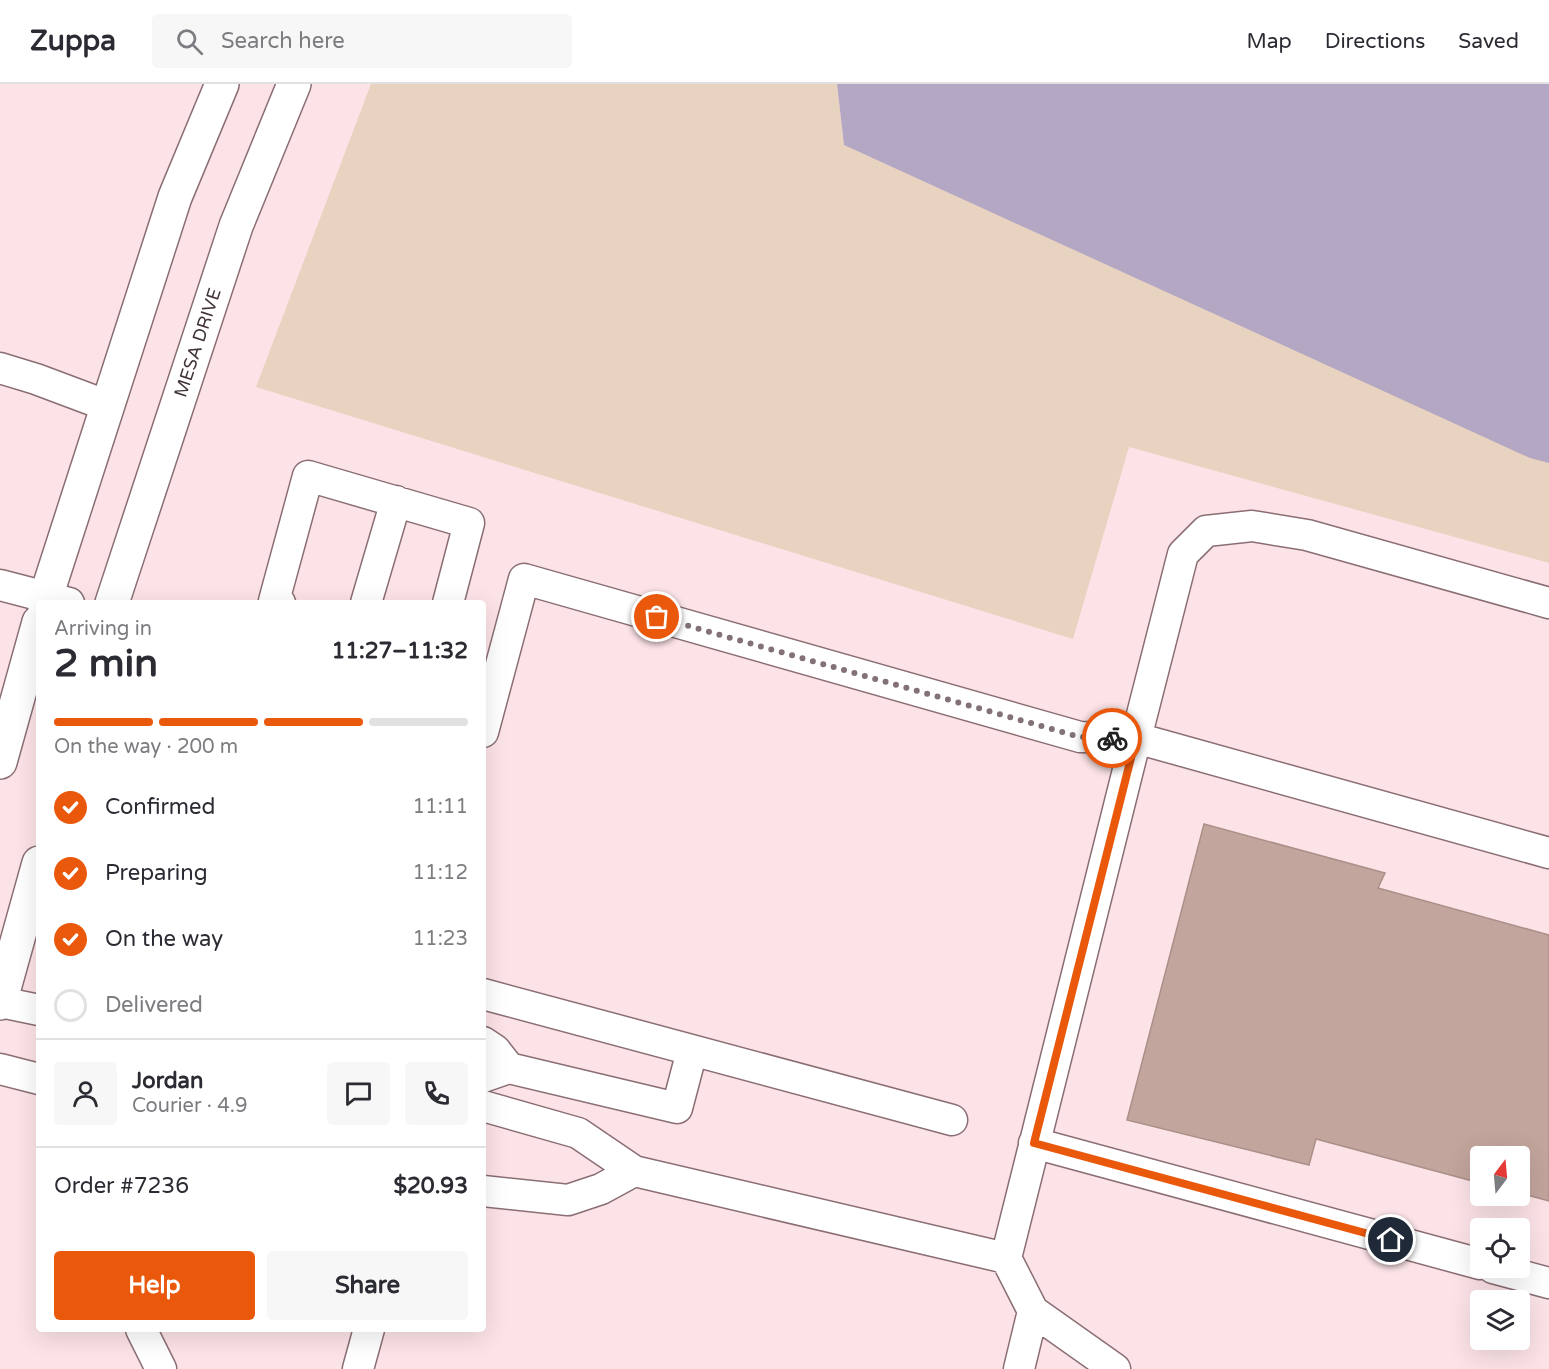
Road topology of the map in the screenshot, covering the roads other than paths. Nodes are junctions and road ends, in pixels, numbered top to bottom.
1 (222, 84) edge
2 (294, 84) edge
3 (0, 368) edge
4 (108, 406) junction
5 (396, 501) junction
6 (0, 585) edge
7 (36, 600) edge
8 (52, 600) edge
9 (113, 600) edge
10 (275, 600) edge
11 (367, 600) edge
12 (449, 600) edge
13 (1549, 603) edge
14 (36, 647) edge
15 (486, 716) edge
16 (1136, 738) junction
17 (2, 746) edge
18 (1549, 853) edge
19 (36, 874) edge
20 (486, 995) edge
21 (0, 1002) edge
22 (36, 1009) edge
23 (486, 1044) edge
24 (692, 1051) junction
25 (0, 1069) edge
26 (496, 1072) edge
27 (36, 1078) edge
28 (486, 1107) edge
29 (952, 1120) dead end
30 (1034, 1143) junction
31 (634, 1171) junction
32 (486, 1191) edge
33 (1006, 1258) junction
34 (1470, 1261) edge
35 (1530, 1278) edge
36 (1549, 1283) edge
37 (1033, 1311) junction
38 (142, 1332) edge
39 (368, 1332) edge
40 (161, 1369) edge
41 (358, 1369) edge
42 (1019, 1369) edge
43 (1115, 1369) edge

1 - 4 main road
2 - 9 main road, MESA DRIVE
3 - 4 lane
4 - 8 main road
5 - 10 lane
5 - 11 lane
5 - 12 lane
6 - 7 lane
13 - 16 lane
14 - 17 main road
15 - 16 lane
16 - 18 lane
16 - 30 lane
19 - 21 main road
20 - 24 lane
21 - 22 lane
23 - 26 lane
24 - 26 lane
24 - 29 lane
25 - 27 lane
28 - 31 lane
30 - 33 lane
30 - 34 lane
31 - 32 lane
31 - 33 lane
33 - 37 lane
35 - 36 lane
37 - 42 lane
37 - 43 lane
38 - 40 lane
39 - 41 lane

